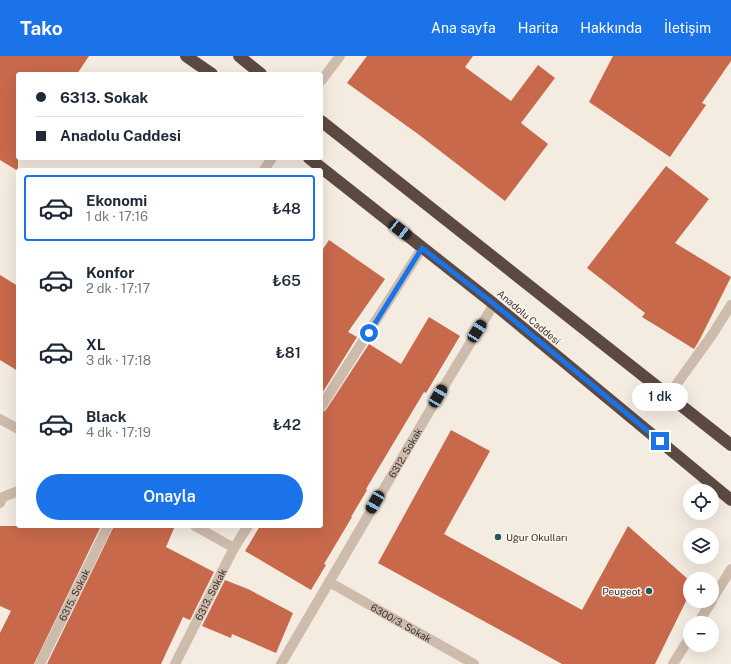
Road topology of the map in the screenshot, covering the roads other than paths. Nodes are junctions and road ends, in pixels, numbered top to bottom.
1 (186, 56) edge
2 (239, 56) edge
3 (340, 56) edge
4 (209, 72) edge
5 (259, 72) edge
6 (323, 78) edge
7 (323, 123) edge
8 (312, 160) edge
9 (322, 168) edge
10 (323, 169) edge
11 (422, 248) junction
12 (494, 304) junction
13 (731, 305) edge
14 (668, 396) junction
15 (323, 404) edge
16 (0, 419) edge
17 (16, 429) edge
18 (731, 446) edge
19 (16, 492) edge
20 (731, 500) edge
21 (0, 503) edge
22 (107, 528) edge
23 (199, 528) edge
24 (247, 528) edge
25 (234, 548) junction
26 (731, 569) edge
27 (328, 582) junction
28 (719, 589) edge
29 (683, 649) edge
30 (40, 664) edge
31 (175, 664) edge
32 (281, 664) edge
33 (474, 664) edge
34 (674, 664) edge

1 - 4 highway
2 - 5 highway
3 - 6 street
7 - 14 highway
8 - 9 highway, Anadolu Caddesi
10 - 11 highway, Anadolu Caddesi
11 - 12 highway, Anadolu Caddesi
11 - 15 street
12 - 20 highway, Anadolu Caddesi
12 - 27 street, 6312. Sokak
13 - 14 street
14 - 18 highway
16 - 17 street
19 - 21 street
22 - 30 street, 6315. Sokak
23 - 25 street
24 - 25 street, 6313. Sokak
25 - 31 street, 6313. Sokak
26 - 28 street
27 - 32 street, 6312. Sokak
27 - 33 street, 6300/3. Sokak
29 - 34 street

